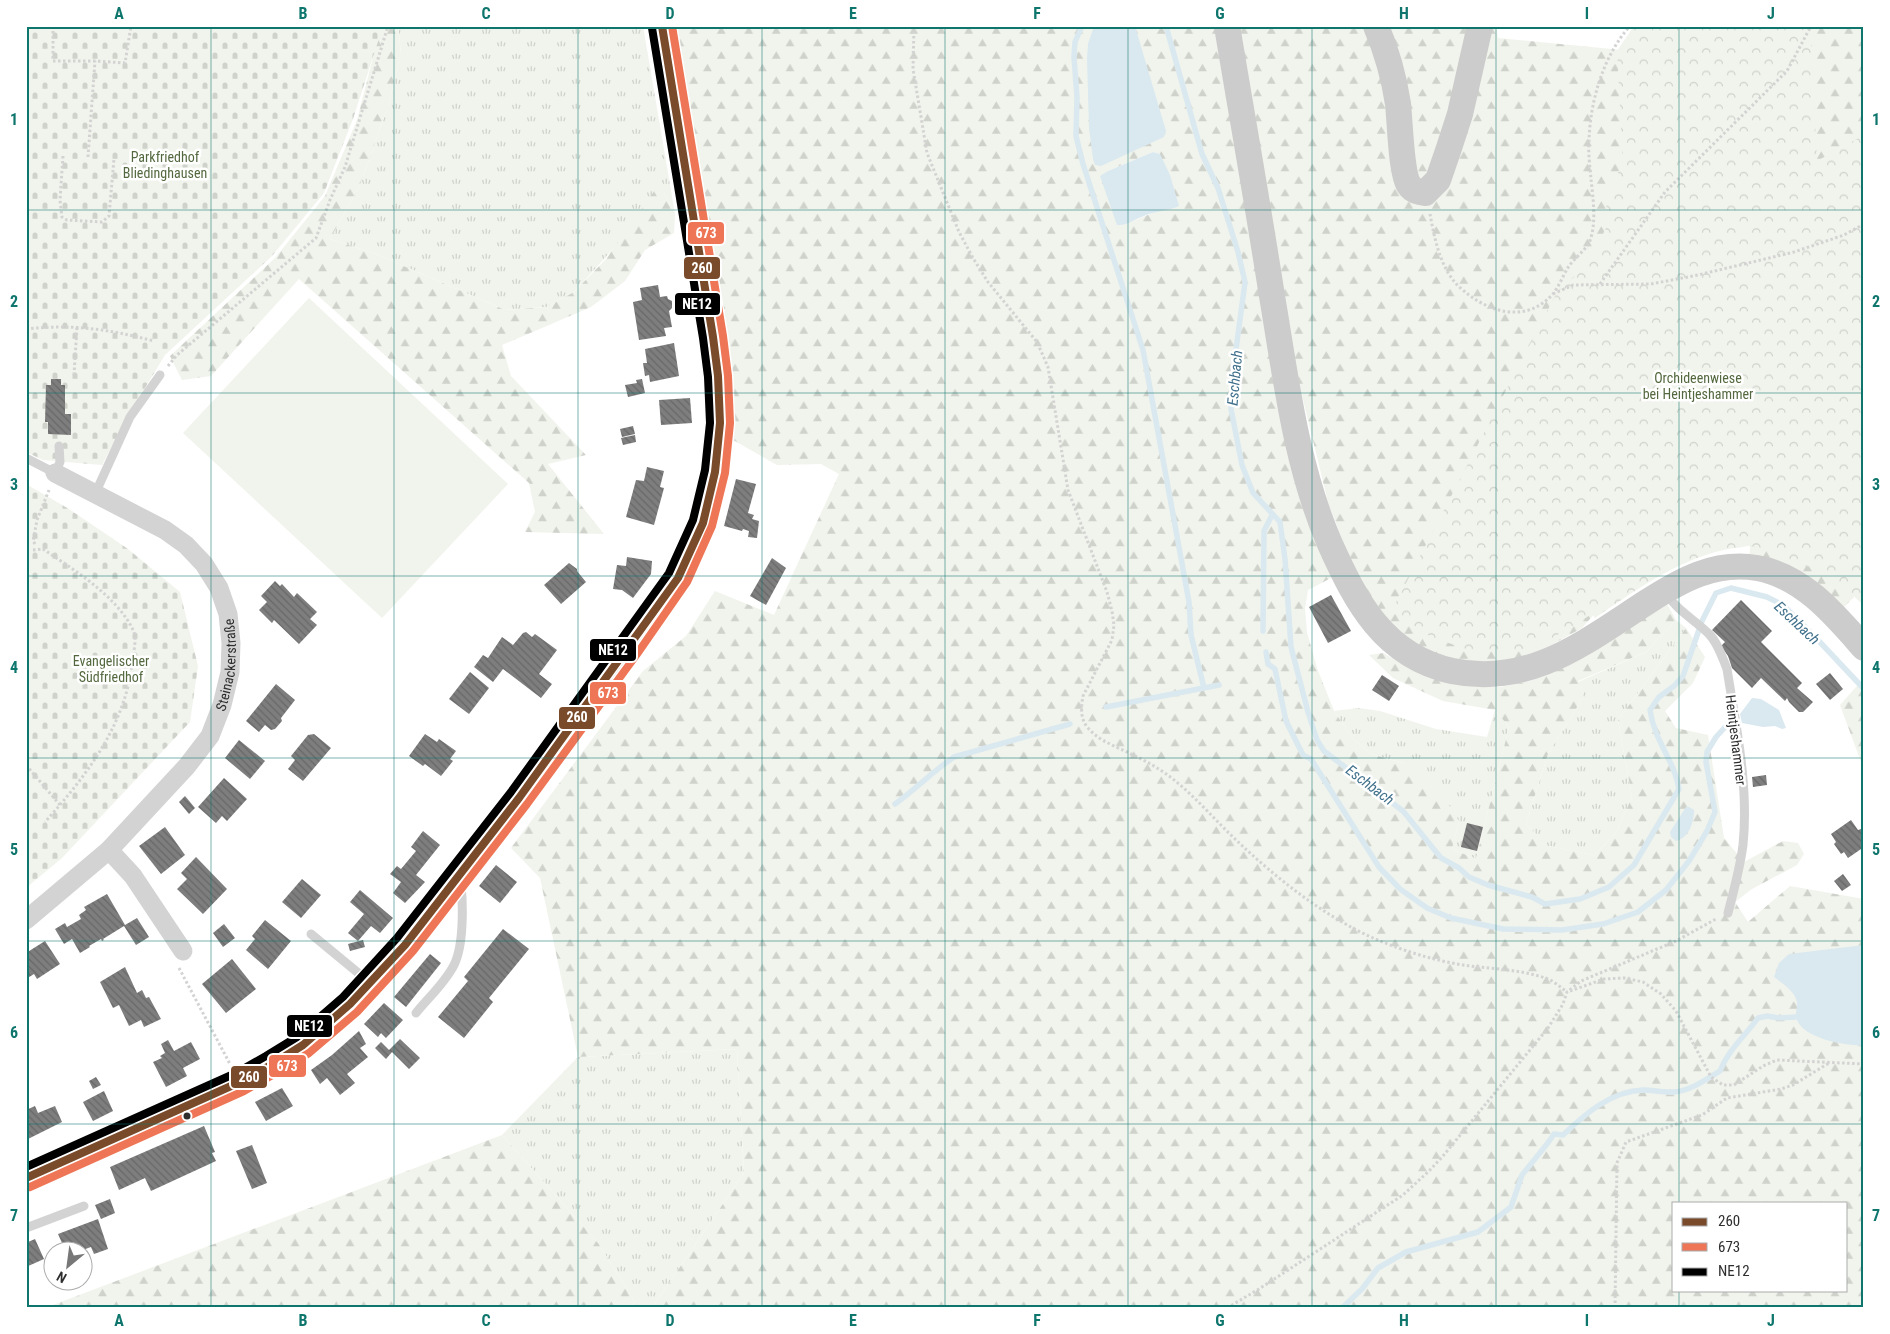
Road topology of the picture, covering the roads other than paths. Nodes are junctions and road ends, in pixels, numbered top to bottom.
1 (662, 26) edge
2 (1227, 26) edge
3 (1376, 26) edge
4 (1480, 26) edge
5 (160, 375) road end
6 (59, 446) dead end
7 (26, 458) edge
8 (55, 472) junction
9 (95, 494) junction
10 (1664, 591) junction
11 (1864, 648) edge
12 (109, 850) junction
13 (460, 876) junction
14 (1728, 913) road end
15 (26, 920) edge
16 (310, 934) dead end
17 (183, 951) dead end
18 (370, 983) junction
19 (416, 1013) dead end
20 (26, 1178) edge
21 (84, 1206) dead end
22 (26, 1228) edge

1 - 13 main road
2 - 10 main road
3 - 4 main road
5 - 9 lane
6 - 8 lane
7 - 8 lane, Steinackerstraße
8 - 9 street, Steinackerstraße
9 - 12 street, Steinackerstraße
10 - 11 main road
10 - 14 lane, Heintjeshammer
12 - 15 street, Steinackerstraße
12 - 17 street
13 - 18 main road
13 - 19 lane
16 - 18 lane
18 - 20 main road
21 - 22 lane

